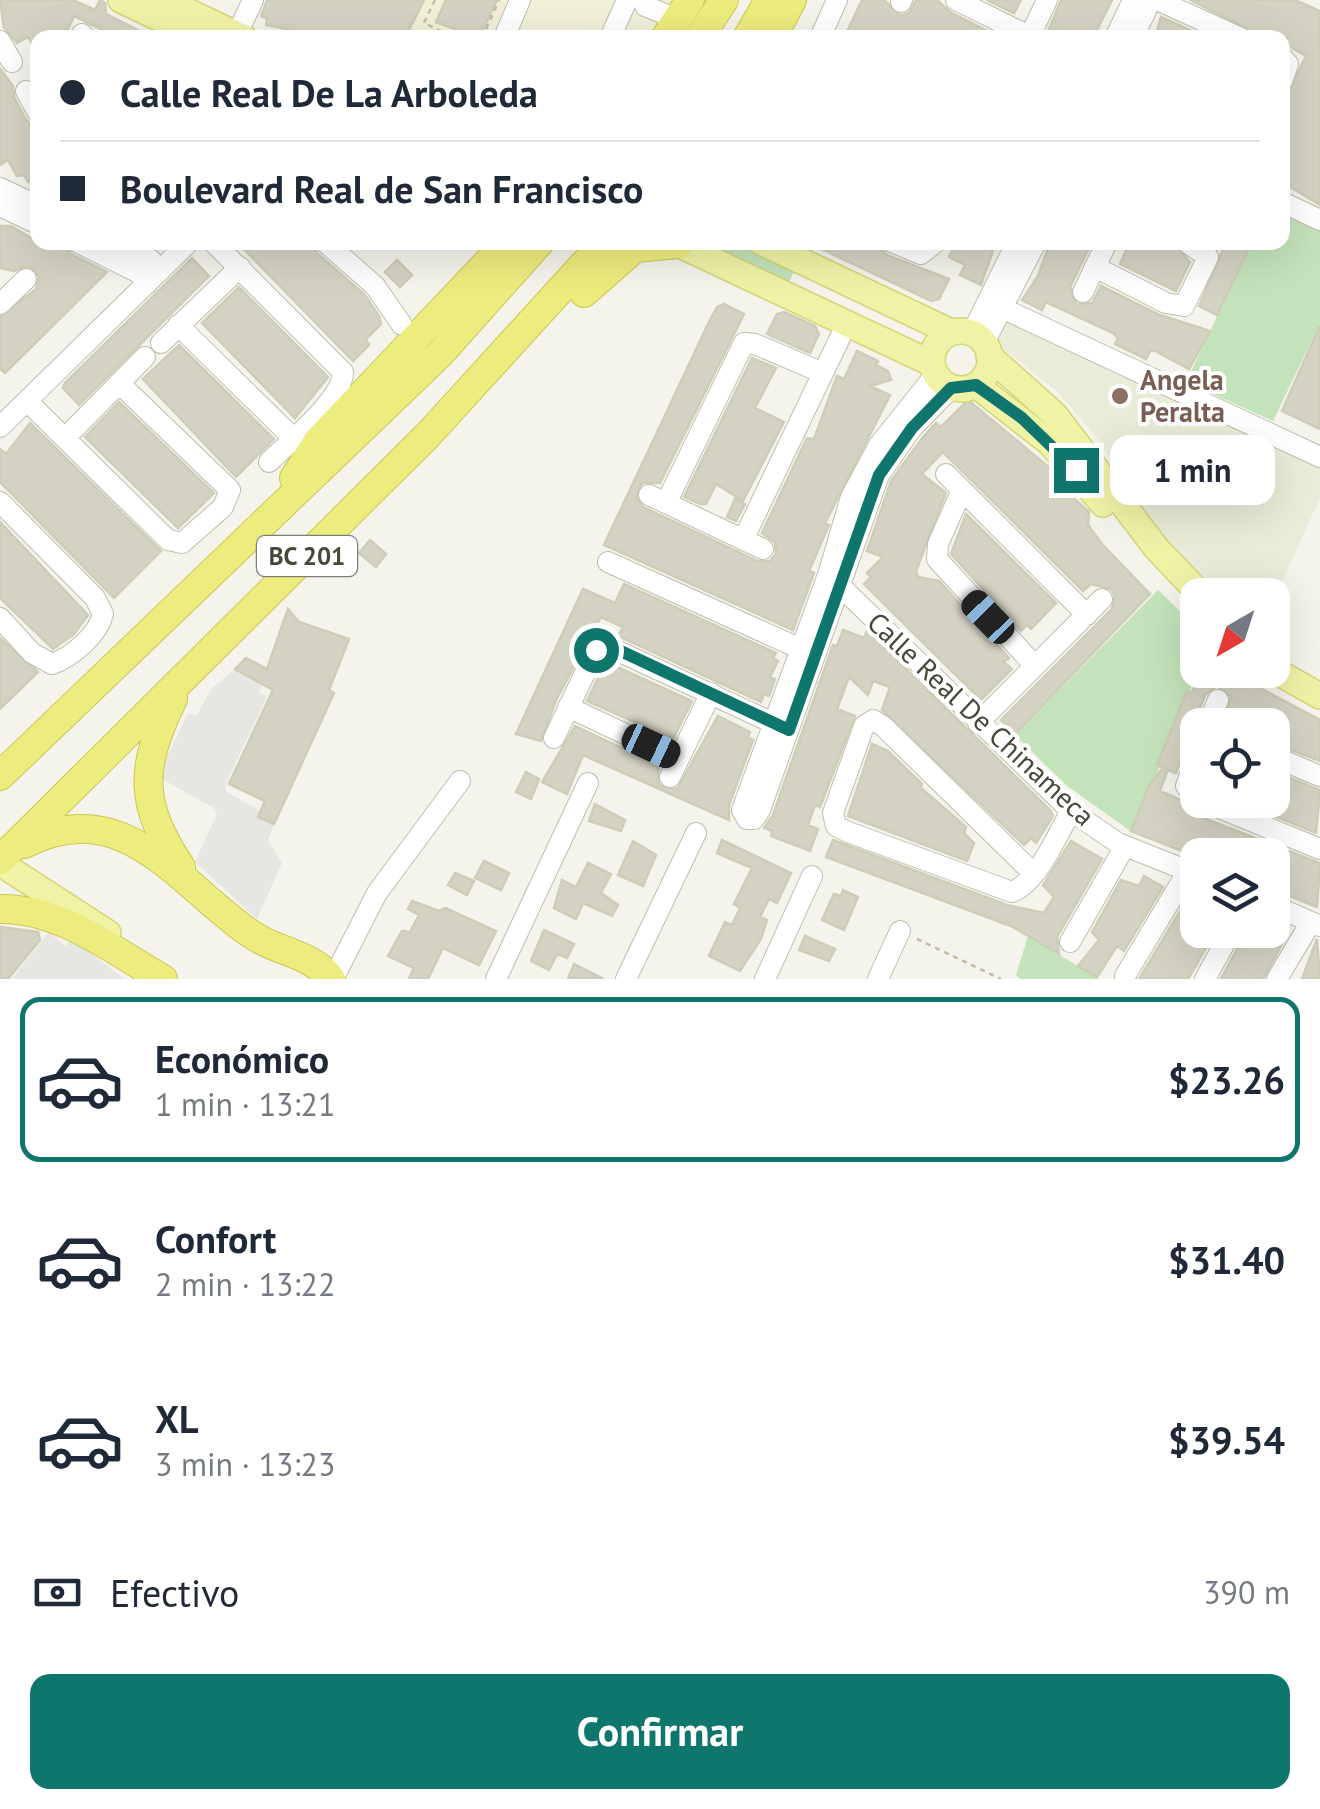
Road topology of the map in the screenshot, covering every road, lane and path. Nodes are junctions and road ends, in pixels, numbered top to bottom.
1 (121, 0) edge
2 (164, 0) edge
3 (252, 0) edge
4 (435, 0) edge
5 (499, 0) edge
6 (520, 0) edge
7 (724, 0) edge
8 (770, 0) edge
9 (792, 0) edge
10 (837, 0) edge
11 (956, 0) edge
12 (1048, 0) edge
13 (638, 2) edge
14 (1141, 2) edge
15 (677, 19) edge
16 (184, 30) edge
17 (227, 30) edge
18 (242, 30) edge
19 (438, 30) edge
20 (486, 30) edge
21 (507, 30) edge
22 (616, 30) edge
23 (704, 30) edge
24 (752, 30) edge
25 (776, 30) edge
26 (824, 30) edge
27 (1017, 30) edge
28 (1034, 30) edge
29 (1122, 30) edge
30 (1135, 30) edge
31 (1206, 30) edge
32 (0, 41) edge
33 (12, 62) dead end
34 (26, 91) dead end
35 (30, 98) edge
36 (0, 188) edge
37 (30, 202) edge
38 (0, 206) edge
39 (1290, 206) edge
40 (30, 220) edge
41 (1320, 220) edge
42 (100, 250) edge
43 (123, 250) edge
44 (164, 250) edge
45 (178, 250) edge
46 (221, 250) edge
47 (334, 250) edge
48 (494, 250) edge
49 (533, 250) edge
50 (597, 250) edge
51 (636, 250) edge
52 (691, 250) edge
53 (777, 250) edge
54 (1014, 250) edge
55 (1031, 250) edge
56 (1103, 250) edge
57 (1198, 250) edge
58 (240, 267) junction
59 (1095, 267) junction
60 (816, 269) junction
61 (149, 272) junction
62 (26, 279) dead end
63 (861, 292) junction
64 (1083, 292) dead end
65 (3, 296) edge
66 (799, 301) junction
67 (996, 305) junction
68 (847, 323) junction
69 (178, 325) junction
70 (402, 325) dead end
71 (974, 341) junction
72 (72, 346) junction
73 (824, 373) junction
74 (948, 378) junction
75 (119, 382) junction
76 (27, 401) junction
77 (1, 406) edge
78 (0, 427) edge
79 (65, 438) junction
80 (293, 438) junction
81 (1320, 457) edge
82 (269, 462) dead end
83 (946, 474) dead end
84 (962, 490) junction
85 (0, 503) edge
86 (280, 505) junction
87 (743, 540) junction
88 (320, 543) junction
89 (763, 549) dead end
90 (608, 562) dead end
91 (1184, 578) edge
92 (835, 581) junction
93 (1180, 594) edge
94 (1102, 599) dead end
95 (1086, 614) junction
96 (0, 618) edge
97 (809, 653) junction
98 (1290, 662) edge
99 (1034, 665) junction
100 (1320, 678) edge
101 (1290, 679) edge
102 (182, 682) junction
103 (710, 692) junction
104 (1320, 696) edge
105 (1218, 700) dead end
106 (568, 707) junction
107 (1215, 708) edge
108 (978, 723) junction
109 (554, 738) dead end
110 (1290, 764) edge
111 (2, 774) edge
112 (1320, 776) edge
113 (460, 781) dead end
114 (588, 783) dead end
115 (1071, 812) junction
116 (1243, 818) edge
117 (696, 833) dead end
118 (1125, 846) junction
119 (1320, 849) edge
120 (3, 858) edge
121 (1180, 868) edge
122 (1032, 873) junction
123 (812, 876) dead end
124 (190, 881) junction
125 (1180, 892) edge
126 (0, 909) edge
127 (1290, 913) edge
128 (1316, 924) edge
129 (900, 931) joint
130 (1070, 942) dead end
131 (1222, 948) edge
132 (1124, 976) dead end
133 (163, 979) edge
134 (179, 979) edge
135 (332, 979) edge
136 (496, 979) edge
137 (626, 979) edge
138 (765, 979) edge
139 (878, 979) edge
140 (1002, 979) edge
141 (1204, 979) edge
142 (1277, 979) edge

1 - 16 main road
2 - 17 main road
3 - 18 street
4 - 19 path
5 - 20 path
6 - 21 street
7 - 23 highway
8 - 24 highway
9 - 25 highway
10 - 26 street
11 - 27 street
12 - 28 street
13 - 15 street
13 - 22 street
14 - 29 street
14 - 30 street
14 - 31 street
32 - 33 street
34 - 35 street
36 - 37 street
38 - 40 street
39 - 41 street
42 - 61 street
43 - 61 street
44 - 61 street
45 - 61 street
46 - 58 street
47 - 70 street
48 - 86 highway
49 - 86 highway, BC 201
50 - 88 highway, BC 201
51 - 88 highway
52 - 66 main road
53 - 60 main road
54 - 67 street
55 - 67 street
56 - 59 street
57 - 59 street
58 - 69 street
58 - 80 street
59 - 64 street
60 - 63 main road
60 - 66 main road
61 - 72 street
62 - 65 street
63 - 68 main road
63 - 71 main road
66 - 68 main road
67 - 71 street
67 - 81 street
68 - 73 street
68 - 74 main road
69 - 75 street
69 - 80 street
71 - 74 main road
71 - 74 main road
71 - 91 main road
72 - 76 street
72 - 77 street
73 - 87 street
73 - 87 street
74 - 92 street
74 - 93 main road
75 - 79 street
75 - 79 street
76 - 78 street
76 - 79 street
80 - 82 street
83 - 84 street
84 - 95 street
84 - 99 street
85 - 96 street
86 - 111 highway, BC 201
87 - 89 street
88 - 102 highway, BC 201
90 - 97 street
92 - 97 street
92 - 108 street, Calle Real De Chinameca
94 - 95 street
95 - 99 street
97 - 103 street
98 - 100 main road
99 - 108 street
101 - 104 main road
102 - 120 highway, BC 201
102 - 124 highway
103 - 106 street
103 - 106 street
105 - 107 street
106 - 109 street
108 - 115 street, Calle Real De Chinameca
110 - 112 street
113 - 135 street
114 - 136 street
115 - 118 street, Calle Real De Chinameca
115 - 122 street
116 - 119 street
117 - 137 street
118 - 121 street, Calle Real De Chinameca
118 - 130 street
120 - 124 highway
120 - 134 main road
122 - 122 street
123 - 138 street
124 - 135 highway
125 - 132 street
126 - 133 highway
127 - 128 street
128 - 142 street
129 - 139 street
129 - 140 path
131 - 141 street

